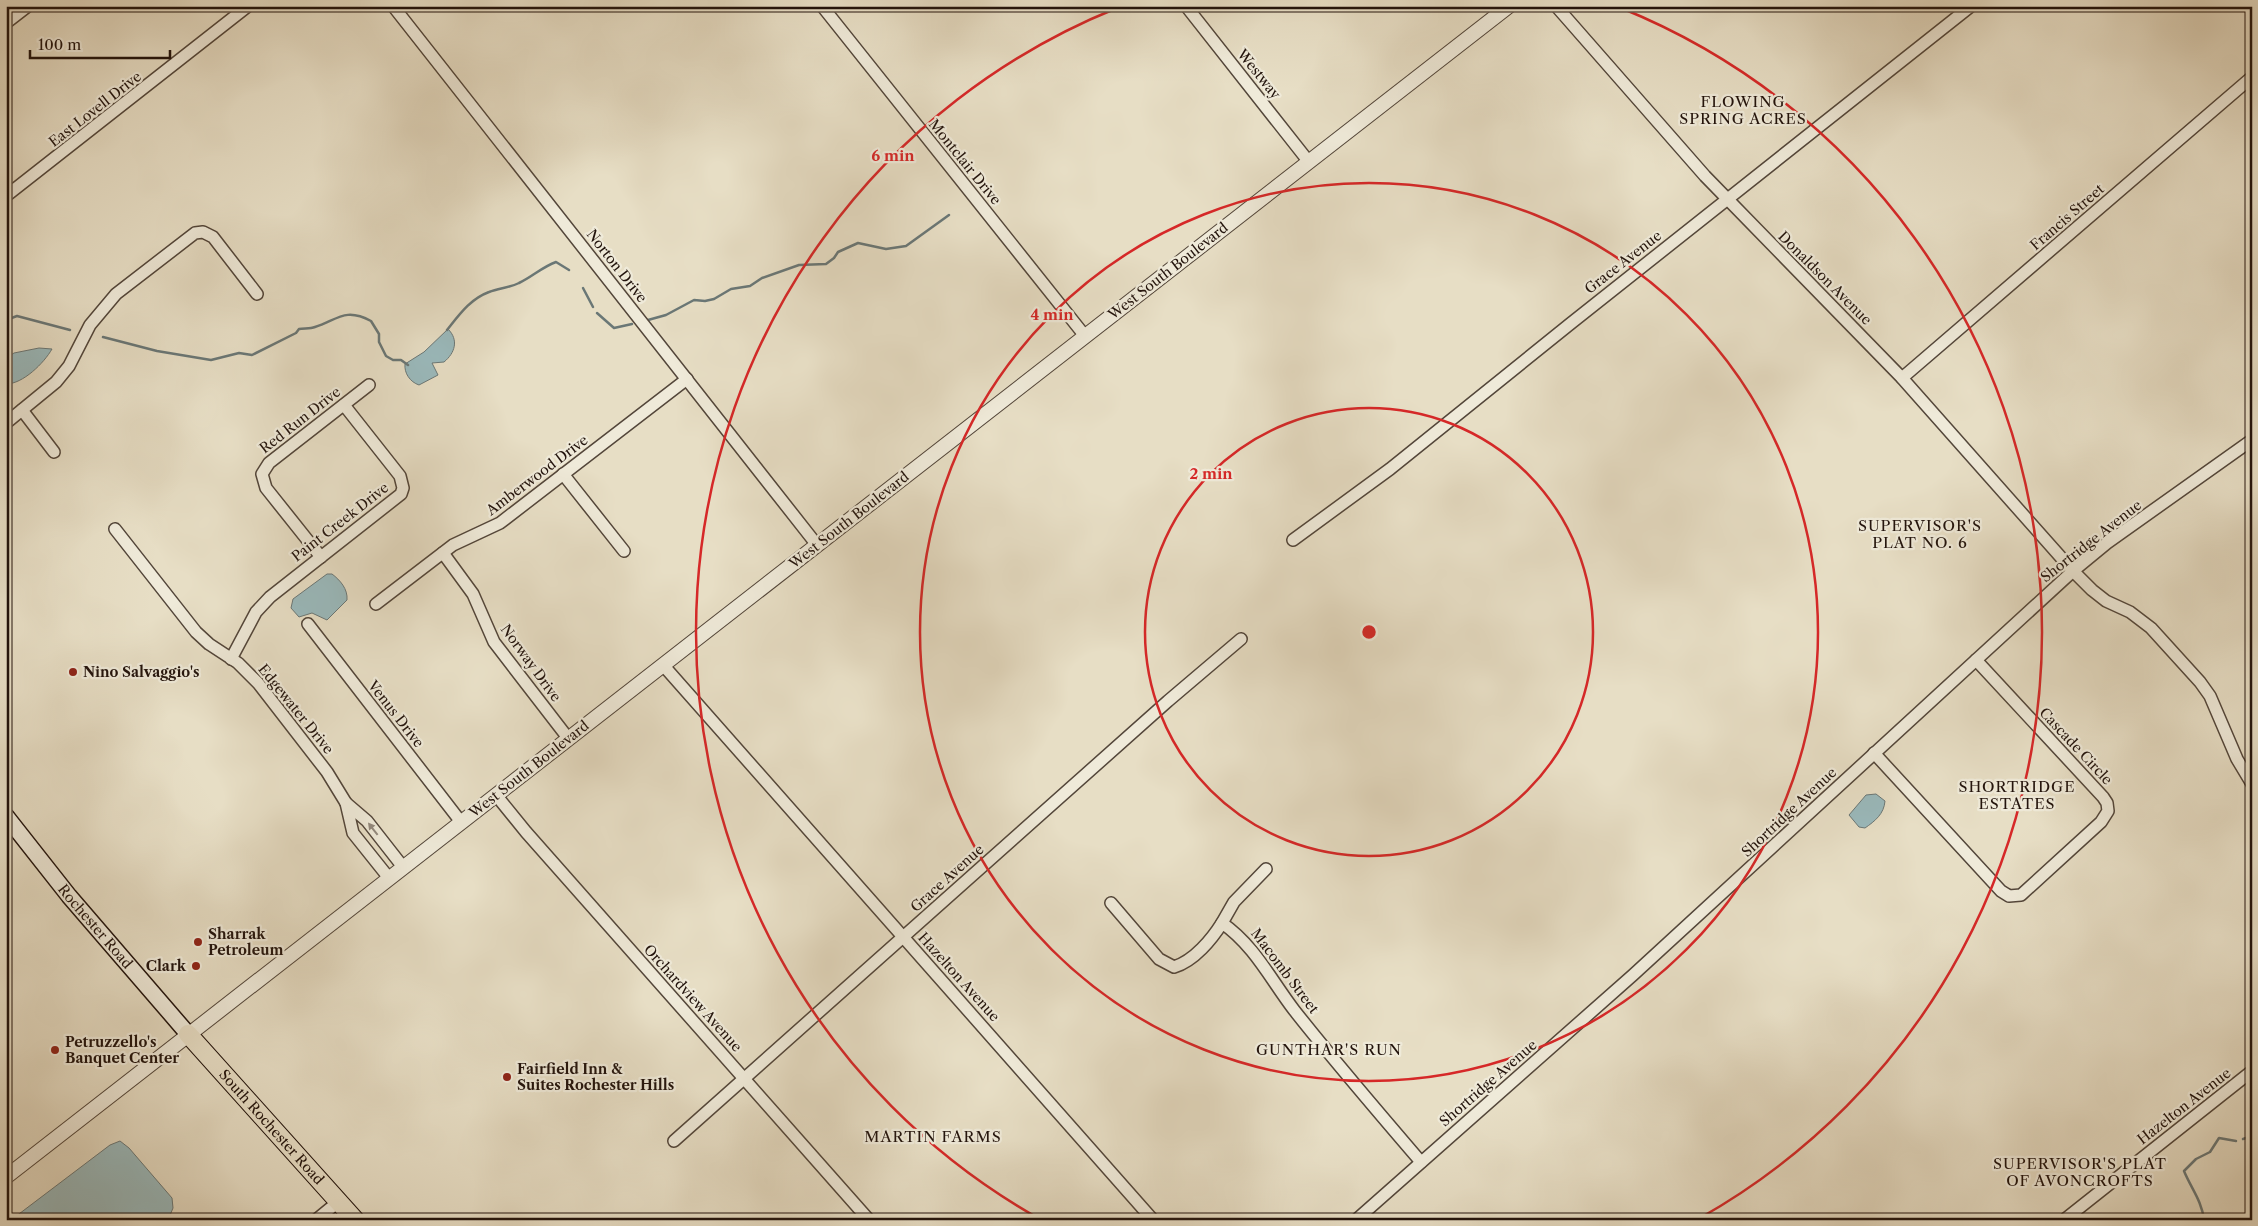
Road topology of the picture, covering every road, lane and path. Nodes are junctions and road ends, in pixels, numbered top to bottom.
1 (28, 6) edge
2 (248, 6) edge
3 (393, 6) edge
4 (822, 6) edge
5 (1186, 6) edge
6 (1509, 6) edge
7 (1556, 6) edge
8 (1971, 6) edge
9 (6, 23) edge
10 (2252, 78) edge
11 (1309, 162) junction
12 (6, 196) edge
13 (1727, 199) junction
14 (257, 294) dead end
15 (1085, 336) junction
16 (1902, 378) junction
17 (687, 379) junction
18 (370, 385) dead end
19 (344, 405) junction
20 (22, 410) junction
21 (6, 423) edge
22 (2252, 440) edge
23 (54, 452) dead end
24 (564, 474) junction
25 (115, 529) dead end
26 (1293, 540) dead end
27 (817, 545) junction
28 (624, 551) dead end
29 (443, 553) junction
30 (321, 557) junction
31 (2073, 571) junction
32 (376, 604) dead end
33 (308, 624) dead end
34 (1241, 639) dead end
35 (231, 658) junction
36 (1976, 660) junction
37 (663, 665) junction
38 (568, 738) junction
39 (1874, 753) junction
40 (2252, 784) edge
41 (496, 795) junction
42 (346, 803) junction
43 (6, 816) edge
44 (461, 822) junction
45 (404, 867) junction
46 (1266, 869) dead end
47 (389, 878) junction
48 (1111, 903) dead end
49 (1222, 922) junction
50 (903, 937) junction
51 (188, 1034) junction
52 (2252, 1071) edge
53 (744, 1078) junction
54 (674, 1141) dead end
55 (1422, 1162) junction
56 (6, 1177) edge
57 (338, 1202) junction
58 (316, 1220) edge
59 (354, 1220) edge
60 (869, 1220) edge
61 (1153, 1220) edge
62 (1356, 1220) edge
63 (2064, 1220) edge

1 - 9 street
2 - 12 street, East Lovell Drive
3 - 17 street, Norton Drive
4 - 15 street, Montclair Drive
5 - 11 street, Westway
6 - 11 street, West South Boulevard
7 - 13 street, Donaldson Avenue
8 - 13 street, Grace Avenue
10 - 16 street, Francis Street
11 - 15 street, West South Boulevard
13 - 16 street, Donaldson Avenue
13 - 26 street, Grace Avenue
14 - 20 street
15 - 27 street, West South Boulevard
16 - 31 street, Donaldson Avenue
17 - 24 street, Amberwood Drive
17 - 27 street, Norton Drive
18 - 19 street, Red Run Drive
19 - 30 street, Paint Creek Drive
19 - 30 street, Red Run Drive
20 - 21 street
20 - 23 street
22 - 31 street, Shortridge Avenue
24 - 28 street
24 - 29 street, Amberwood Drive
25 - 35 street, Edgewater Drive
27 - 37 street, West South Boulevard
29 - 32 street, Amberwood Drive
29 - 38 street, Norway Drive
30 - 35 street, Paint Creek Drive
31 - 36 street, Shortridge Avenue
31 - 40 street, Donaldson Avenue
33 - 44 street, Venus Drive
34 - 50 street, Grace Avenue
35 - 42 street, Edgewater Drive
36 - 39 street, Shortridge Avenue
36 - 39 street, Cascade Circle
37 - 38 street, West South Boulevard
37 - 50 street, Hazelton Avenue
38 - 41 street, West South Boulevard
39 - 55 street, Shortridge Avenue
41 - 44 street, West South Boulevard
41 - 53 street, Orchardview Avenue
45 -> 42 street, Edgewater Drive
42 - 47 street, Edgewater Drive
43 - 51 main road, Rochester Road
44 - 45 street, West South Boulevard
45 - 47 street, West South Boulevard
46 - 49 street
47 - 51 street, West South Boulevard
48 - 49 street
49 - 55 street, Macomb Street
50 - 53 street, Grace Avenue
50 - 61 street, Hazelton Avenue
51 - 56 street, West South Boulevard
51 - 57 main road, South Rochester Road
52 - 63 street, Hazelton Avenue
53 - 54 street, Grace Avenue
53 - 60 street, Orchardview Avenue
55 - 62 street, Shortridge Avenue
57 - 58 street
57 - 59 main road, South Rochester Road

